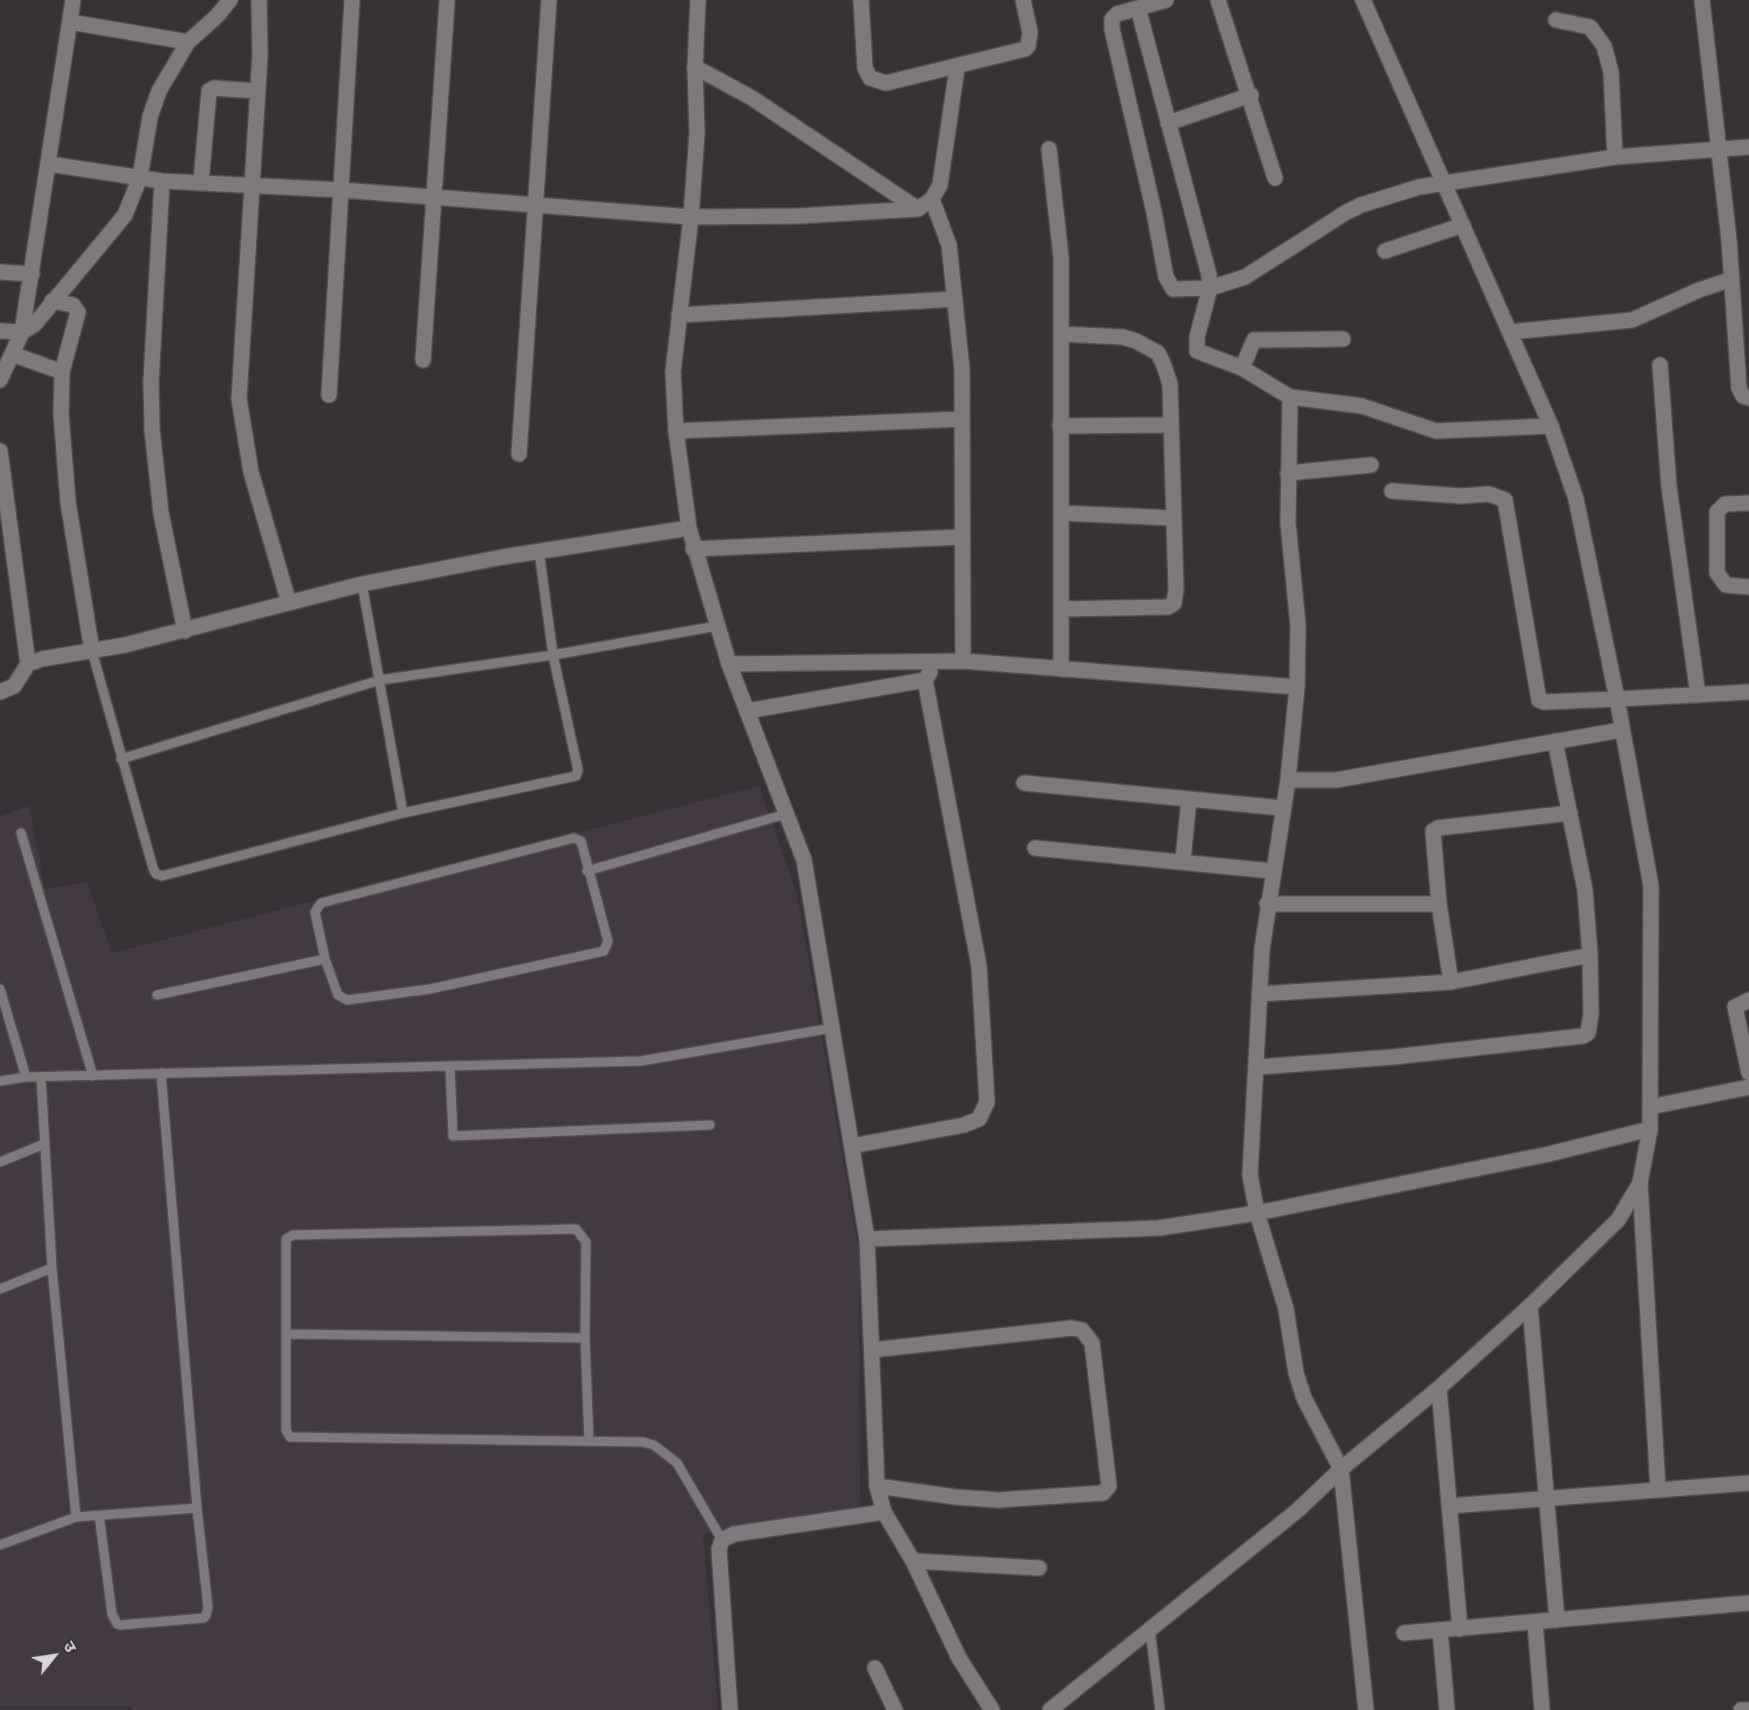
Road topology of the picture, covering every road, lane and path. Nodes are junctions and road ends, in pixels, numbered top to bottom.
1 (73, 0) edge
2 (230, 0) edge
3 (259, 0) edge
4 (352, 0) edge
5 (549, 0) edge
6 (698, 0) edge
7 (861, 0) edge
8 (1023, 0) edge
9 (1166, 0) edge
10 (1218, 0) edge
11 (1362, 0) edge
12 (1702, 0) edge
13 (447, 2) dead end
14 (1138, 8) junction
15 (1556, 20) dead end
16 (70, 22) junction
17 (188, 42) junction
18 (695, 67) junction
19 (957, 68) junction
20 (257, 91) junction
21 (1251, 95) junction
22 (1168, 123) junction
23 (1749, 147) edge
24 (1717, 148) junction
25 (1049, 149) dead end
26 (1615, 157) junction
27 (49, 164) junction
28 (140, 177) junction
29 (1275, 178) dead end
30 (162, 181) junction
31 (201, 182) junction
32 (1445, 182) junction
33 (250, 185) junction
34 (342, 190) junction
35 (433, 197) junction
36 (932, 199) junction
37 (535, 204) junction
38 (918, 208) junction
39 (691, 217) junction
40 (1463, 225) junction
41 (1385, 251) dead end
42 (0, 272) edge
43 (32, 274) junction
44 (1732, 279) junction
45 (1210, 288) junction
46 (955, 299) junction
47 (52, 302) junction
48 (679, 315) junction
49 (0, 331) edge
50 (22, 332) junction
51 (1510, 332) junction
52 (1061, 334) junction
53 (1343, 339) dead end
54 (12, 354) junction
55 (423, 360) dead end
56 (1660, 365) dead end
57 (1242, 368) junction
58 (62, 372) junction
59 (0, 380) edge
60 (329, 395) dead end
61 (1290, 397) junction
62 (1749, 398) edge
63 (962, 419) junction
64 (1060, 426) junction
65 (1172, 426) junction
66 (1551, 426) junction
67 (676, 431) junction
68 (0, 451) edge
69 (519, 454) dead end
70 (1371, 465) dead end
71 (1288, 473) junction
72 (1392, 491) dead end
73 (1749, 503) edge
74 (1061, 513) junction
75 (1174, 519) junction
76 (689, 528) junction
77 (961, 537) junction
78 (693, 549) junction
79 (538, 551) junction
80 (362, 584) junction
81 (1749, 587) edge
82 (289, 603) junction
83 (1061, 609) junction
84 (717, 626) junction
85 (184, 631) junction
86 (92, 651) junction
87 (553, 656) junction
88 (932, 661) junction
89 (963, 661) junction
90 (28, 664) junction
91 (729, 664) junction
92 (1061, 669) junction
93 (380, 680) junction
94 (925, 680) junction
95 (1297, 687) junction
96 (0, 692) edge
97 (1749, 692) edge
98 (1698, 695) junction
99 (1617, 699) junction
100 (747, 711) junction
101 (1621, 730) junction
102 (1555, 741) junction
103 (121, 759) junction
104 (1288, 780) junction
105 (1024, 783) dead end
106 (1189, 799) junction
107 (1282, 808) junction
108 (403, 813) junction
109 (1570, 813) junction
110 (786, 814) junction
111 (21, 833) dead end
112 (1035, 848) dead end
113 (1183, 860) junction
114 (587, 871) junction
115 (1272, 871) junction
116 (1267, 904) junction
117 (1439, 904) junction
118 (1590, 955) junction
119 (325, 959) junction
120 (1451, 982) junction
121 (0, 989) edge
122 (1259, 994) junction
123 (158, 995) dead end
124 (1749, 1000) edge
125 (832, 1028) junction
126 (450, 1067) junction
127 (1258, 1067) junction
128 (161, 1073) junction
129 (1749, 1073) edge
130 (93, 1076) junction
131 (26, 1077) junction
132 (41, 1077) junction
133 (0, 1081) edge
134 (1749, 1087) edge
135 (1650, 1107) junction
136 (710, 1125) dead end
137 (1650, 1129) junction
138 (44, 1144) junction
139 (852, 1146) junction
140 (0, 1162) edge
141 (1640, 1184) junction
142 (1257, 1213) junction
143 (867, 1239) junction
144 (52, 1268) junction
145 (0, 1289) edge
146 (1530, 1306) junction
147 (288, 1334) junction
148 (585, 1338) junction
149 (872, 1350) junction
150 (1439, 1388) junction
151 (589, 1441) junction
152 (1341, 1469) junction
153 (1749, 1483) edge
154 (878, 1486) junction
155 (1658, 1489) junction
156 (1548, 1497) junction
157 (1449, 1506) junction
158 (197, 1508) junction
159 (884, 1512) junction
160 (99, 1515) junction
161 (76, 1517) junction
162 (722, 1540) junction
163 (0, 1545) edge
164 (912, 1561) junction
165 (1039, 1568) dead end
166 (1749, 1603) edge
167 (1557, 1620) junction
168 (1535, 1622) junction
169 (1460, 1629) junction
170 (1150, 1630) junction
171 (1440, 1630) junction
172 (1404, 1633) dead end
173 (875, 1668) dead end
174 (730, 1710) edge
175 (896, 1710) edge
176 (992, 1710) edge
177 (1050, 1710) edge
178 (1160, 1710) edge
179 (1366, 1710) edge
180 (1447, 1710) edge
181 (1542, 1710) edge
182 (1741, 1710) edge
183 (1749, 1710) edge

1 - 16 street
2 - 17 street
3 - 20 street
4 - 34 street
5 - 37 street
6 - 18 street
7 - 19 street
8 - 19 street
9 - 14 street
10 - 21 street
11 - 32 street
12 - 24 street
13 - 35 street
14 - 22 street
14 - 45 street
15 - 26 street
16 - 17 street
16 - 27 street
17 - 28 street
18 - 38 street
18 - 39 street
19 - 36 street
20 - 31 street
20 - 33 street
21 - 22 street
21 - 29 street
22 - 45 street
23 - 24 street
24 - 26 street
24 - 44 street
25 - 52 street
26 - 32 street
27 - 28 street
27 - 43 street
28 - 30 street
28 - 47 street
30 - 31 street
30 - 85 street
31 - 33 street
32 - 40 street
32 - 45 street
33 - 34 street
33 - 82 street
34 - 35 street
34 - 60 street
35 - 37 street
35 - 55 street
36 - 38 street
36 - 46 street
37 - 39 street
37 - 69 street
38 - 39 street
39 - 48 street
40 - 41 street
40 - 51 street
42 - 43 street
43 - 50 street
44 - 51 street
44 - 62 street
45 - 57 street
46 - 48 street
46 - 63 street
47 - 50 street
47 - 58 street
48 - 67 street
49 - 50 street
50 - 54 street
51 - 66 street
52 - 64 street
52 - 65 street
53 - 57 street
54 - 58 street
54 - 59 street
56 - 98 street
57 - 61 street
58 - 86 street
61 - 66 street
61 - 71 street
63 - 67 street
63 - 77 street
64 - 65 street
64 - 74 street
65 - 75 street
66 - 99 street
67 - 76 street
68 - 90 street
70 - 71 street
71 - 95 street
72 - 99 street
73 - 81 street
74 - 75 street
74 - 83 street
75 - 83 street
76 - 78 street
76 - 79 street
77 - 78 street
77 - 89 street
78 - 84 street
79 - 80 street
79 - 87 lane
80 - 82 street
80 - 93 lane
82 - 85 street
83 - 92 street
84 - 87 lane
84 - 91 street
85 - 86 street
86 - 90 street
86 - 103 lane
87 - 93 lane
87 - 108 lane
88 - 89 street
88 - 91 street
88 - 94 street
89 - 92 street
90 - 96 street
91 - 100 street
92 - 95 street
93 - 103 lane
93 - 108 lane
94 - 100 street
94 - 139 street
95 - 104 street
97 - 98 street
98 - 99 street
99 - 101 street
100 - 110 street
101 - 102 street
101 - 135 street
102 - 104 street
102 - 109 street
103 - 108 lane
104 - 107 street
105 - 106 street
106 - 107 street
106 - 113 street
107 - 115 street
109 - 117 street
109 - 118 street
110 - 114 lane
110 - 125 street
111 - 130 lane
112 - 113 street
113 - 115 street
114 - 119 lane
114 - 119 lane
115 - 116 street
116 - 117 street
116 - 122 street
117 - 120 street
118 - 120 street
118 - 127 street
119 - 123 lane
120 - 122 street
121 - 131 lane
122 - 127 street
124 - 129 street
125 - 126 lane
125 - 139 street
126 - 128 lane
126 - 136 lane
127 - 142 street
128 - 130 lane
128 - 158 lane
130 - 132 lane
131 - 132 lane
131 - 133 lane
132 - 138 lane
134 - 135 street
135 - 137 street
137 - 141 street
137 - 142 street
138 - 140 lane
138 - 144 lane
139 - 143 street
141 - 146 street
141 - 155 street
142 - 143 street
142 - 152 street
143 - 149 street
144 - 145 lane
144 - 161 lane
146 - 150 street
146 - 156 street
147 - 148 lane
147 - 148 lane
147 - 151 lane
148 - 151 lane
149 - 154 street
149 - 154 street
150 - 152 street
150 - 157 street
151 - 162 lane
152 - 170 street
152 - 179 street
153 - 155 street
154 - 159 street
155 - 156 street
156 - 157 street
156 - 167 street
157 - 169 street
158 - 160 lane
158 - 160 lane
159 - 162 street
159 - 164 street
160 - 161 lane
161 - 163 lane
162 - 174 street
164 - 165 street
164 - 176 street
166 - 167 street
167 - 168 street
168 - 169 street
168 - 181 street
169 - 171 street
170 - 177 street
170 - 178 lane
171 - 172 street
171 - 180 street
173 - 175 street
182 - 183 street

